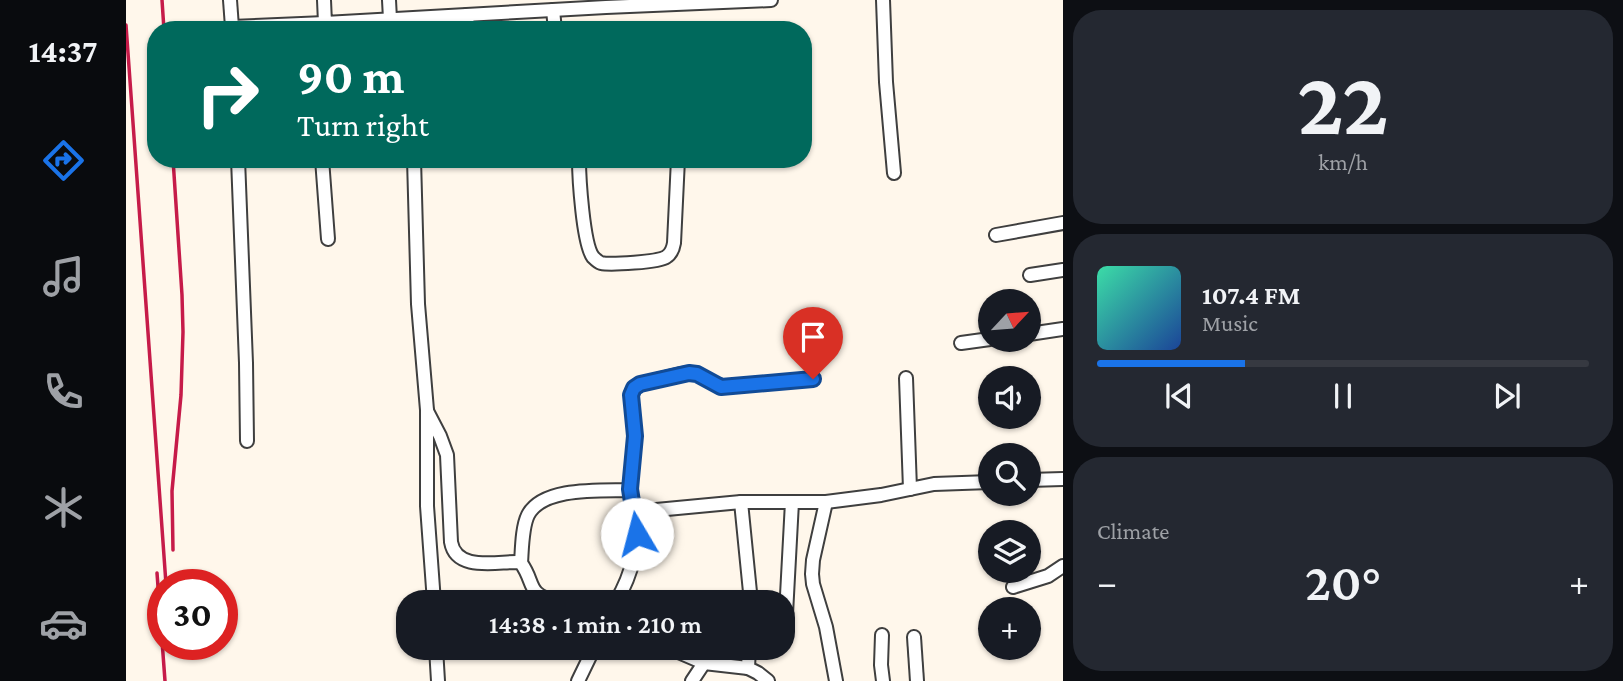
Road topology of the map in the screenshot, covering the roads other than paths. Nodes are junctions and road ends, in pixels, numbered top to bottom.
1 (230, 0) edge
2 (324, 0) edge
3 (389, 0) edge
4 (771, 0) edge
5 (883, 0) edge
6 (606, 3) edge
7 (553, 10) junction
8 (467, 15) junction
9 (232, 21) edge
10 (318, 21) edge
11 (396, 21) edge
12 (406, 21) edge
13 (467, 21) edge
14 (554, 21) edge
15 (238, 168) edge
16 (323, 168) edge
17 (414, 168) edge
18 (580, 168) edge
19 (678, 168) edge
20 (894, 173) dead end
21 (1063, 223) edge
22 (996, 235) dead end
23 (328, 239) dead end
24 (1063, 270) edge
25 (1030, 275) dead end
26 (1063, 329) edge
27 (1041, 332) edge
28 (978, 341) edge
29 (961, 343) dead end
30 (906, 378) dead end
31 (813, 379) dead end
32 (427, 410) junction
33 (247, 441) dead end
34 (1063, 479) edge
35 (1041, 480) edge
36 (978, 482) edge
37 (630, 489) junction
38 (910, 489) junction
39 (741, 502) junction
40 (792, 502) junction
41 (827, 502) junction
42 (635, 512) junction
43 (521, 563) junction
44 (1063, 566) edge
45 (1013, 587) dead end
46 (433, 590) edge
47 (534, 590) edge
48 (622, 590) edge
49 (750, 590) edge
50 (787, 590) edge
51 (882, 635) dead end
52 (914, 637) dead end
53 (437, 660) edge
54 (588, 660) edge
55 (697, 660) edge
56 (748, 660) edge
57 (704, 663) junction
58 (748, 668) junction
59 (438, 681) edge
60 (578, 681) edge
61 (692, 681) edge
62 (768, 681) edge
63 (836, 681) edge
64 (883, 681) edge
65 (917, 681) edge

1 - 9 street
2 - 10 street
3 - 11 street
4 - 6 street
5 - 20 street
6 - 7 street
7 - 8 street
7 - 14 street
8 - 12 street
8 - 13 street
15 - 33 street
16 - 23 street
17 - 32 street
18 - 19 street
21 - 22 street
24 - 25 street
26 - 27 street
28 - 29 street
30 - 38 street
31 - 37 street
32 - 43 street
32 - 46 street
34 - 35 street
36 - 38 street
37 - 42 street
37 - 43 street
38 - 41 street
39 - 40 street
39 - 42 street
39 - 49 street
40 - 41 street
40 - 50 street
41 - 63 street
42 - 48 street
43 - 47 street
44 - 45 street
51 - 64 street
52 - 65 street
53 - 59 street
54 - 60 street
55 - 57 street
56 - 58 street
57 - 58 street
57 - 61 street
58 - 62 street

